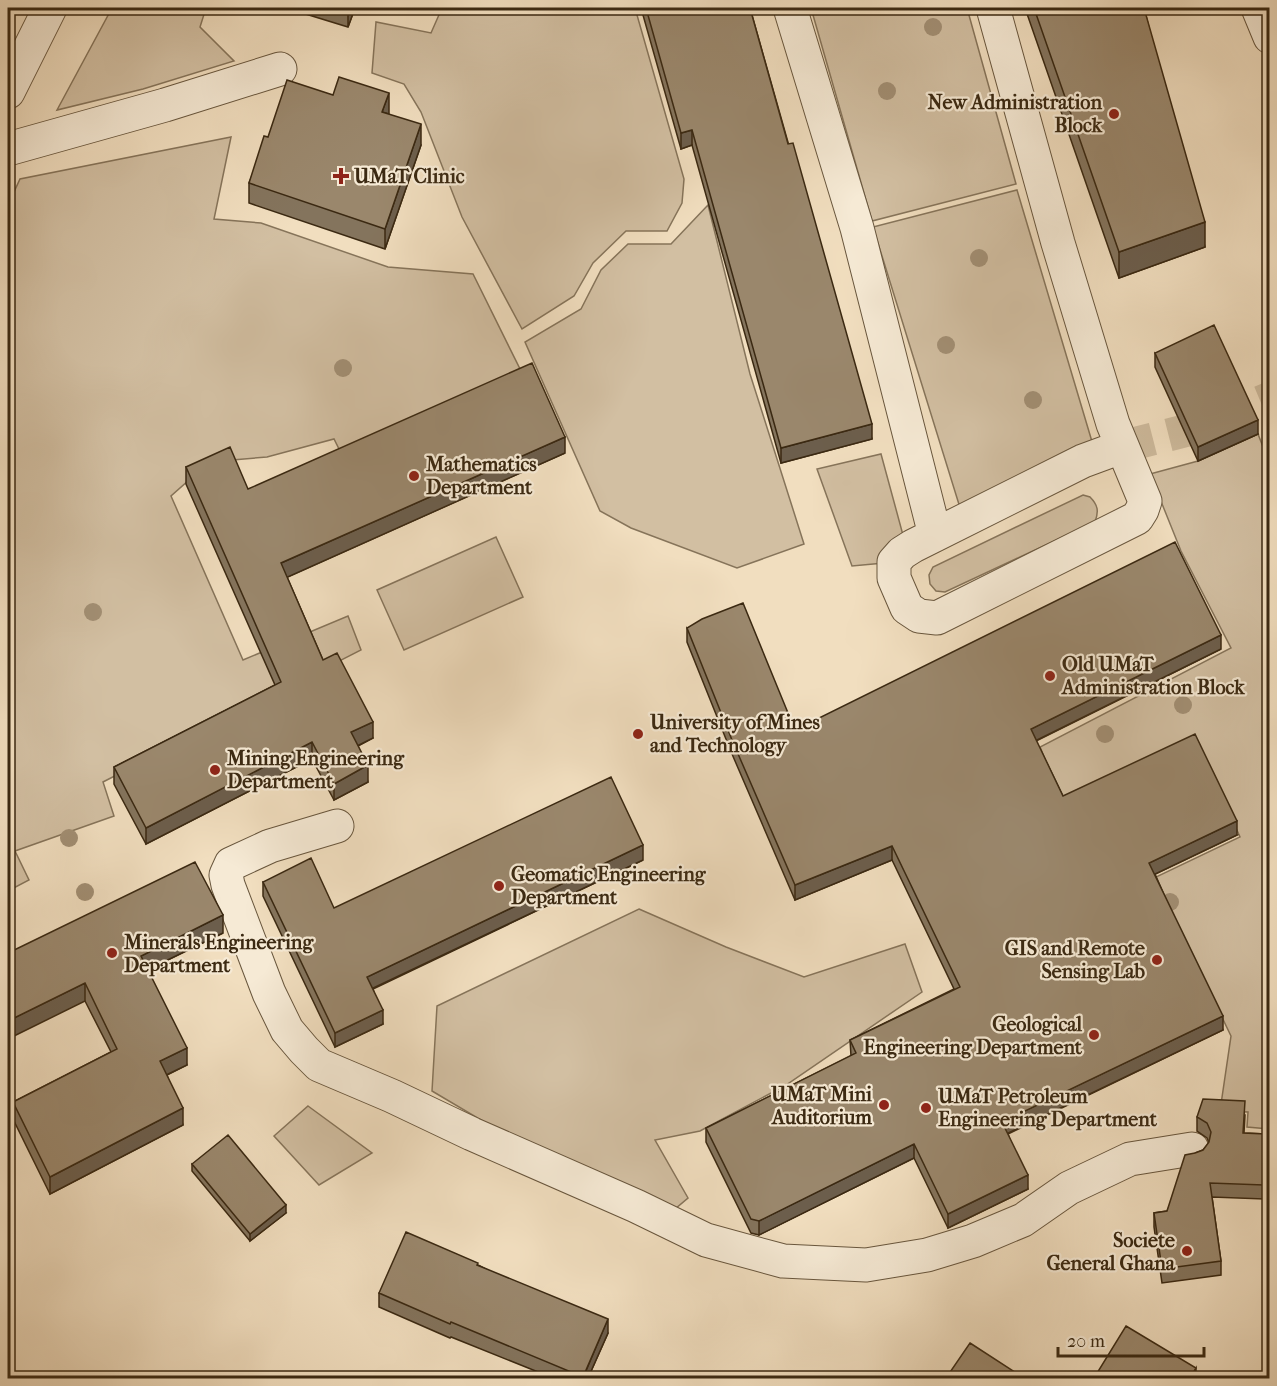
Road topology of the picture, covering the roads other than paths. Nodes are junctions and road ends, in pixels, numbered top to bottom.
1 (50, 8) edge
2 (790, 8) edge
3 (993, 8) edge
4 (1258, 8) edge
5 (1269, 37) edge
6 (280, 69) dead end
7 (8, 92) edge
8 (8, 149) edge
9 (1121, 447) junction
10 (935, 535) junction
11 (337, 826) dead end
12 (1192, 1149) dead end

1 - 7 street
2 - 10 street
3 - 9 street
4 - 5 street
6 - 8 street
9 - 10 street
9 - 10 street
11 - 12 street

